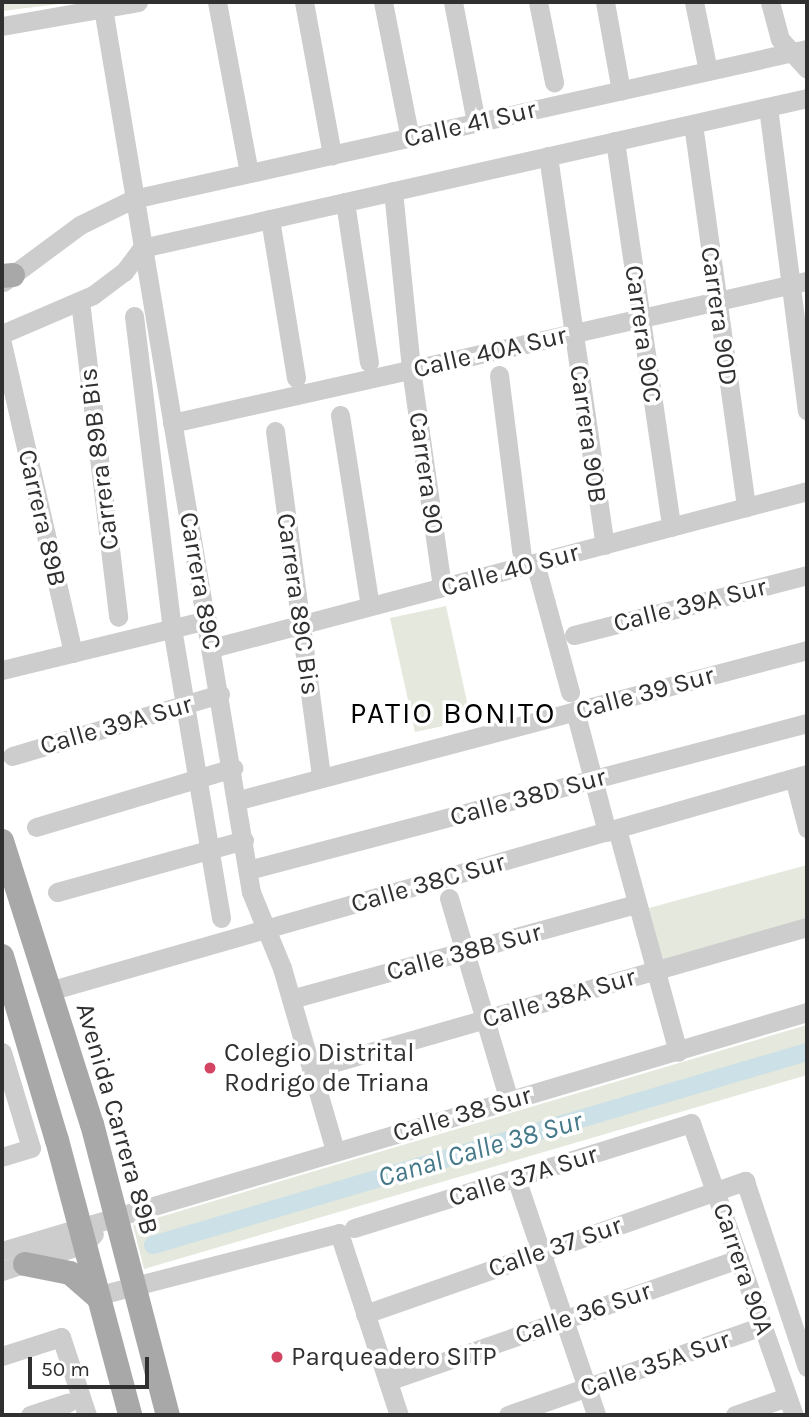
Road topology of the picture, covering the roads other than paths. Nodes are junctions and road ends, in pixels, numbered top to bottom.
1 (138, 2) edge
2 (218, 2) edge
3 (304, 2) edge
4 (383, 2) edge
5 (453, 2) edge
6 (538, 2) edge
7 (605, 2) edge
8 (694, 2) edge
9 (770, 2) edge
10 (102, 5) edge
11 (2, 26) edge
12 (798, 51) edge
13 (807, 69) edge
14 (708, 71) junction
15 (554, 82) dead end
16 (621, 91) junction
17 (807, 98) edge
18 (768, 107) junction
19 (476, 123) junction
20 (693, 124) junction
21 (410, 138) junction
22 (615, 141) junction
23 (332, 155) junction
24 (548, 156) junction
25 (249, 173) junction
26 (393, 191) junction
27 (133, 199) junction
28 (345, 202) junction
29 (270, 219) junction
30 (142, 248) junction
31 (5, 278) edge
32 (799, 283) edge
33 (80, 301) junction
34 (718, 301) junction
35 (134, 316) dead end
36 (641, 318) junction
37 (574, 333) junction
38 (2, 334) edge
39 (2, 343) edge
40 (369, 362) dead end
41 (411, 369) junction
42 (499, 375) dead end
43 (296, 378) dead end
44 (807, 411) edge
45 (340, 415) dead end
46 (172, 423) junction
47 (275, 431) dead end
48 (807, 491) edge
49 (746, 508) junction
50 (671, 527) junction
51 (605, 545) junction
52 (529, 564) junction
53 (807, 575) edge
54 (442, 587) junction
55 (370, 606) junction
56 (118, 617) dead end
57 (207, 620) junction
58 (300, 625) junction
59 (173, 628) junction
60 (573, 635) dead end
61 (212, 648) junction
62 (807, 650) edge
63 (73, 653) junction
64 (2, 670) edge
65 (570, 692) dead end
66 (220, 694) junction
67 (186, 705) junction
68 (575, 711) junction
69 (807, 723) edge
70 (12, 756) dead end
71 (233, 768) junction
72 (801, 776) edge
73 (321, 778) junction
74 (198, 779) junction
75 (593, 779) junction
76 (239, 800) junction
77 (36, 827) dead end
78 (807, 828) edge
79 (612, 830) junction
80 (244, 840) junction
81 (2, 841) edge
82 (210, 850) junction
83 (248, 870) junction
84 (57, 892) dead end
85 (449, 898) dead end
86 (637, 904) junction
87 (221, 918) dead end
88 (807, 927) edge
89 (265, 930) junction
90 (465, 952) junction
91 (2, 957) edge
92 (656, 970) junction
93 (49, 991) junction
94 (8, 999) edge
95 (291, 999) junction
96 (807, 1012) edge
97 (485, 1019) junction
98 (2, 1052) edge
99 (678, 1052) junction
100 (311, 1069) junction
101 (6, 1083) edge
102 (509, 1101) junction
103 (691, 1123) joint
104 (335, 1151) junction
105 (2, 1157) edge
106 (516, 1178) junction
107 (745, 1181) joint
108 (715, 1191) junction
109 (116, 1215) junction
110 (346, 1231) junction
111 (82, 1235) junction
112 (2, 1251) edge
113 (541, 1252) junction
114 (739, 1259) junction
115 (13, 1267) edge
116 (133, 1286) junction
117 (96, 1296) junction
118 (365, 1314) junction
119 (564, 1320) junction
120 (762, 1326) junction
121 (2, 1356) edge
122 (807, 1367) edge
123 (388, 1381) junction
124 (587, 1388) junction
125 (68, 1403) dead end
126 (790, 1406) edge
127 (30, 1415) edge
128 (87, 1415) edge
129 (130, 1415) edge
130 (169, 1415) edge
131 (399, 1415) edge
132 (508, 1415) edge
133 (596, 1415) edge
134 (735, 1415) edge

1 - 10 street
2 - 25 street
3 - 23 street
4 - 21 street
5 - 19 street
6 - 15 street
7 - 16 street
8 - 14 street
9 - 12 street
10 - 11 street
10 - 27 street, Carrera 89C
12 - 13 street
12 - 14 street, Calle 41 Sur
14 - 16 street, Calle 41 Sur
16 - 19 street, Calle 41 Sur
17 - 18 street, Calle 41 Sur
18 - 20 street, Calle 41 Sur
18 - 32 street
19 - 21 street, Calle 41 Sur
20 - 22 street, Calle 41 Sur
20 - 34 street, Carrera 90D
21 - 23 street, Calle 41 Sur
22 - 24 street, Calle 41 Sur
22 - 36 street, Carrera 90C
23 - 25 street, Calle 41 Sur
24 - 26 street, Calle 41 Sur
24 - 37 street, Carrera 90B
25 - 27 street, Calle 41 Sur
26 - 28 street, Calle 41 Sur
26 - 41 street, Carrera 90
27 - 30 street, Carrera 89C
27 - 31 street, Calle 41 Sur
28 - 29 street, Calle 41 Sur
28 - 40 street
29 - 30 street, Calle 41 Sur
29 - 43 street
30 - 33 street
30 - 46 street, Carrera 89C
32 - 34 street, Calle 40A Sur
32 - 44 street
33 - 38 street
33 - 56 street, Carrera 89B Bis
34 - 36 street, Calle 40A Sur
34 - 49 street, Carrera 90D
35 - 59 street
36 - 37 street, Calle 40A Sur
36 - 50 street, Carrera 90C
37 - 41 street, Calle 40A Sur
37 - 51 street, Carrera 90B
39 - 63 street, Carrera 89B
41 - 46 street, Calle 40A Sur
41 - 54 street, Carrera 90
42 - 52 street
45 - 55 street
46 - 57 street, Carrera 89C
47 - 58 street, Carrera 89C Bis
48 - 49 street, Calle 40 Sur
49 - 50 street, Calle 40 Sur
50 - 51 street, Calle 40 Sur
51 - 52 street, Calle 40 Sur
52 - 54 street, Calle 40 Sur
52 - 65 street
53 - 60 street, Calle 39A Sur
54 - 55 street, Calle 40 Sur
55 - 58 street, Calle 40 Sur
57 - 59 street
57 - 61 street, Carrera 89C
58 - 61 street, Calle 40 Sur
58 - 73 street, Carrera 89C Bis
59 - 63 street
59 - 67 street
61 - 66 street, Carrera 89C
62 - 68 street, Calle 39 Sur
63 - 64 street
66 - 67 street, Calle 39A Sur
66 - 71 street, Carrera 89C
67 - 70 street, Calle 39A Sur
67 - 74 street
68 - 73 street, Calle 39 Sur
68 - 75 street
69 - 75 street, Calle 38D Sur
71 - 74 street
71 - 76 street, Carrera 89C
72 - 78 street
72 - 79 street, Calle 38C Sur
73 - 76 street, Calle 39 Sur
74 - 77 street
74 - 82 street
75 - 79 street
75 - 83 street, Calle 38D Sur
76 - 80 street, Carrera 89C
79 - 86 street
79 - 89 street, Calle 38C Sur
80 - 82 street
80 - 83 street, Carrera 89C
81 - 93 main road, Avenida Carrera 89B
82 - 84 street
82 - 87 street
83 - 89 street, Carrera 89C
85 - 90 street
86 - 90 street, Calle 38B Sur
86 - 92 street
88 - 92 street, Calle 38A Sur
89 - 93 street, Calle 38C Sur
89 - 95 street, Carrera 89C
90 - 95 street, Calle 38B Sur
90 - 97 street
91 - 94 main road
92 - 97 street, Calle 38A Sur
92 - 99 street
93 - 109 main road, Avenida Carrera 89B
94 - 111 main road
95 - 100 street, Carrera 89C
96 - 99 street, Calle 38 Sur
97 - 100 street, Calle 38A Sur
97 - 102 street
98 - 101 street
99 - 102 street, Calle 38 Sur
100 - 104 street, Carrera 89C
101 - 105 street
102 - 104 street, Calle 38 Sur
103 - 106 street, Calle 37A Sur
103 - 108 street, Carrera 90A
104 - 109 street, Calle 38 Sur
106 - 110 street, Calle 37A Sur
106 - 113 street
107 - 108 street, Calle 37 Sur
107 - 122 street, Carrera 90A
108 - 113 street, Calle 37 Sur
108 - 114 street, Carrera 90A
109 - 111 street, Calle 38 Sur
109 - 116 main road, Avenida Carrera 89B
110 - 116 street, Calle 37A Sur
110 - 118 street
111 - 112 street, Calle 38 Sur
111 - 115 street, Calle 38 Sur
111 - 117 main road
113 - 118 street, Calle 37 Sur
113 - 119 street
114 - 119 street, Calle 36 Sur
114 - 120 street, Carrera 90A
115 - 117 main road
116 - 117 street, Calle 37A Sur
116 - 130 main road, Avenida Carrera 89B
117 - 129 main road
118 - 123 street
119 - 123 street, Calle 36 Sur
119 - 124 street
120 - 124 street, Calle 35A Sur
120 - 126 street, Carrera 90A
121 - 128 street
123 - 131 street
124 - 132 street, Calle 35A Sur
124 - 133 street
125 - 127 street
126 - 134 street

